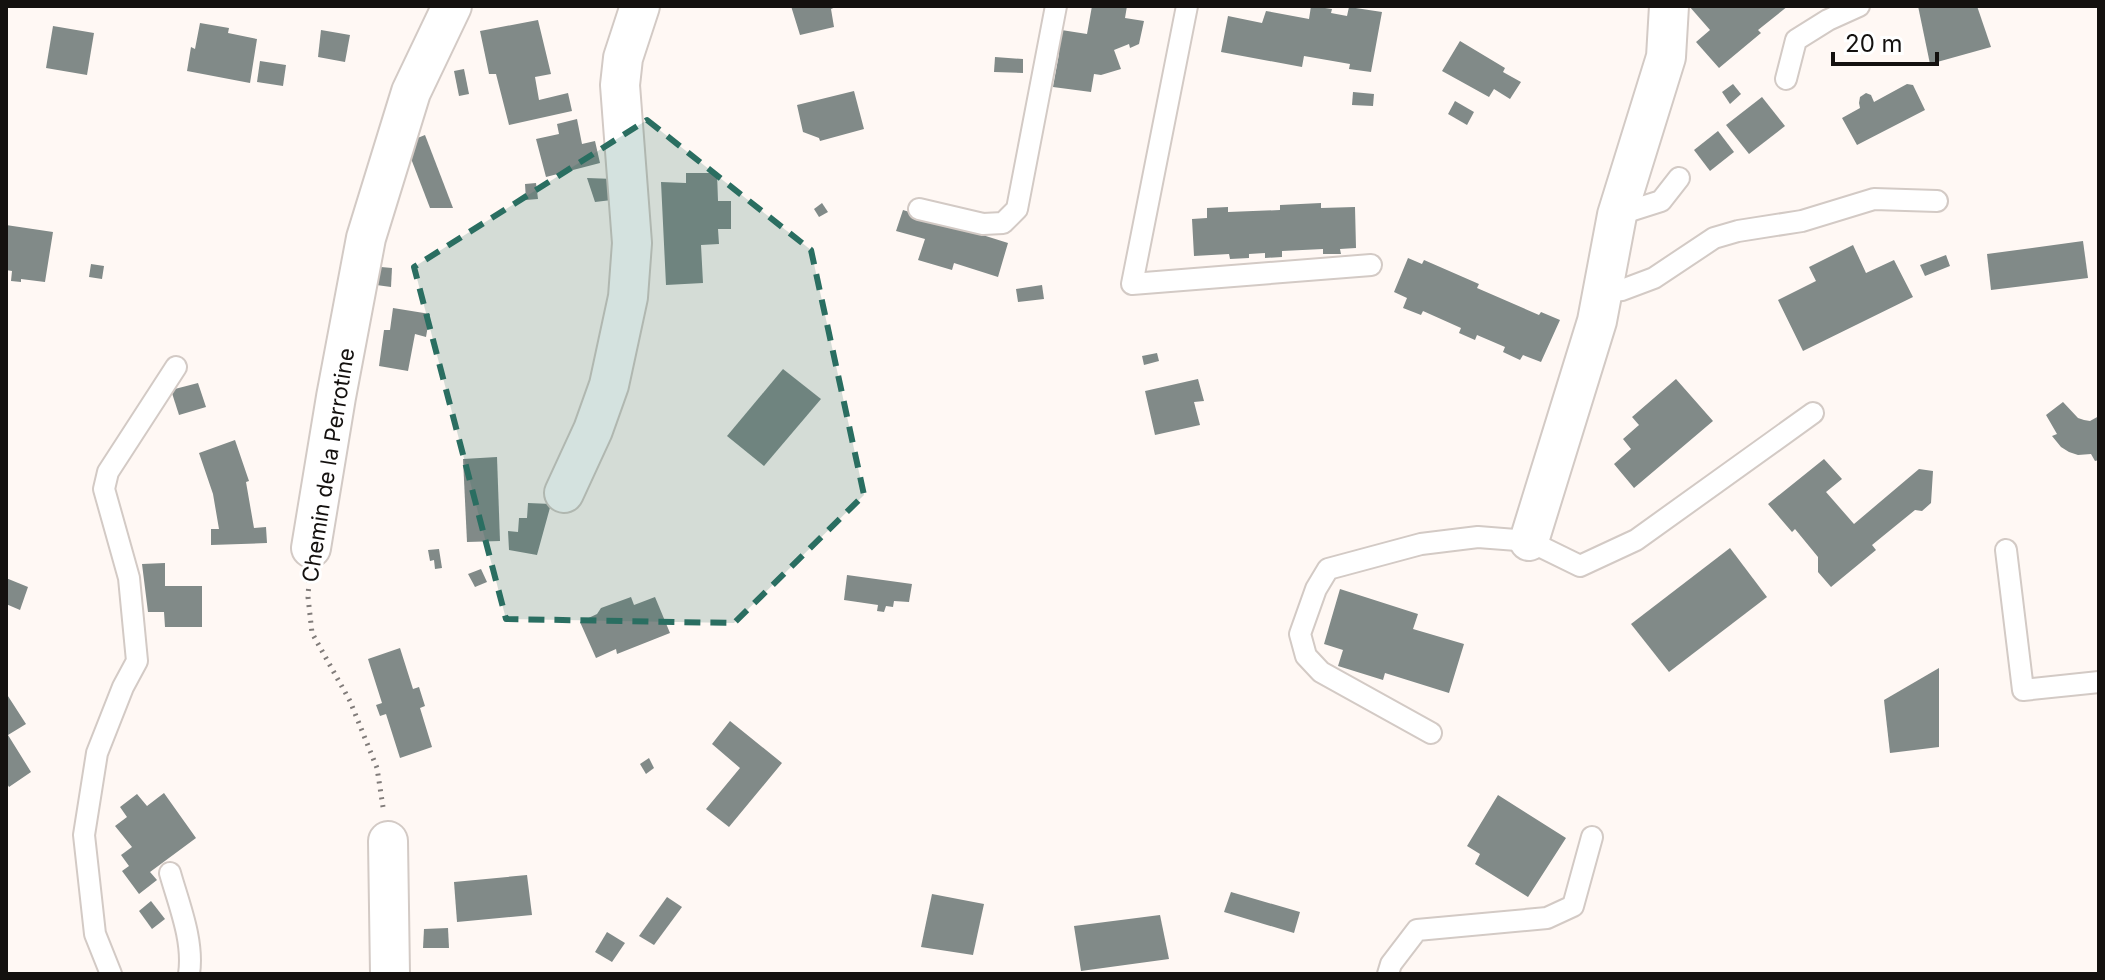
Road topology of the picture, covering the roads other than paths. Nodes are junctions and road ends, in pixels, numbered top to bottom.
1 (452, 6) edge
2 (640, 6) edge
3 (1056, 6) edge
4 (1187, 6) edge
5 (1669, 6) edge
6 (1859, 6) edge
7 (1786, 79) dead end
8 (1679, 178) dead end
9 (1937, 201) dead end
10 (919, 209) dead end
11 (1617, 215) junction
12 (1371, 265) dead end
13 (1602, 292) junction
14 (176, 367) dead end
15 (1813, 413) dead end
16 (564, 493) dead end
17 (1529, 541) junction
18 (311, 548) road end
19 (2006, 550) dead end
20 (2099, 682) edge
21 (1431, 733) dead end
22 (1592, 837) dead end
23 (388, 841) road end
24 (170, 873) dead end
25 (111, 974) edge
26 (189, 974) edge
27 (390, 974) edge
28 (1388, 974) edge

1 - 18 street, Chemin de la Perrotine
2 - 16 street
3 - 10 lane
4 - 12 lane
5 - 11 street
6 - 7 lane
8 - 11 lane
9 - 13 lane
11 - 13 street
13 - 17 street
14 - 25 lane
15 - 17 lane
17 - 21 lane
19 - 20 lane
22 - 28 lane
23 - 27 street
24 - 26 lane

